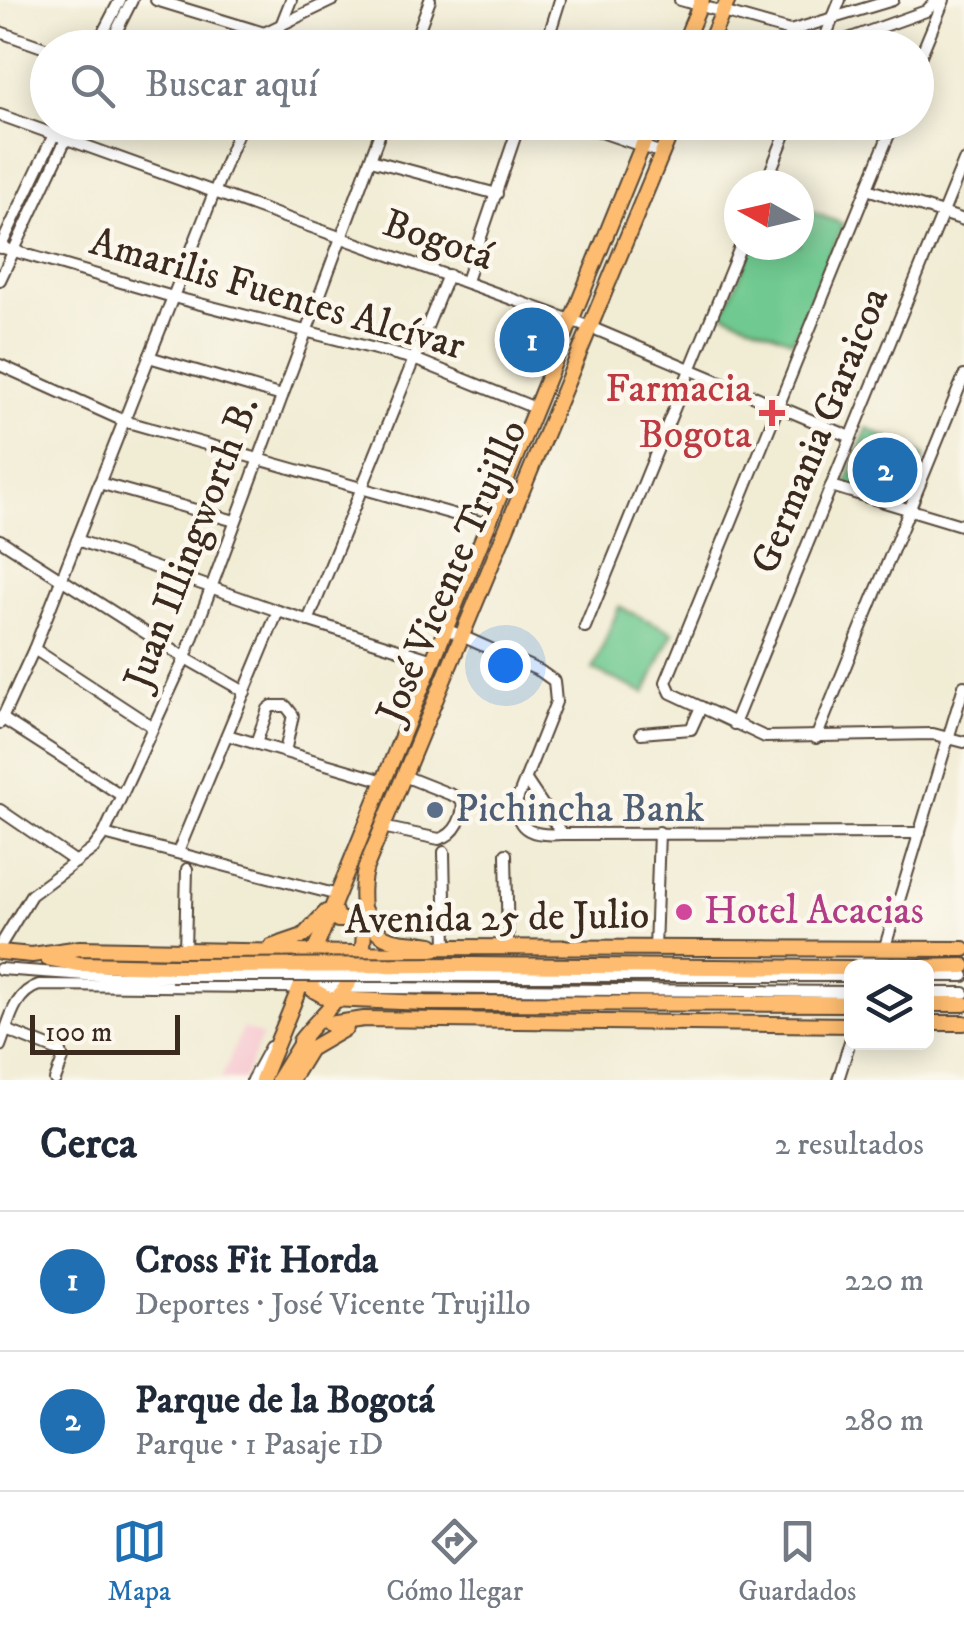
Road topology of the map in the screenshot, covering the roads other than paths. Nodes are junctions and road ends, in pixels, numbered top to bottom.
1 (120, 0) edge
2 (132, 0) edge
3 (156, 0) edge
4 (291, 0) edge
5 (332, 0) edge
6 (430, 0) edge
7 (560, 0) edge
8 (680, 0) edge
9 (840, 0) edge
10 (893, 0) edge
11 (941, 0) edge
12 (701, 2) edge
13 (725, 6) edge
14 (833, 18) junction
15 (105, 30) edge
16 (117, 30) edge
17 (254, 30) edge
18 (276, 30) edge
19 (283, 30) edge
20 (419, 30) edge
21 (551, 30) edge
22 (689, 30) edge
23 (715, 30) edge
24 (787, 30) edge
25 (793, 30) edge
26 (829, 30) edge
27 (873, 30) edge
28 (930, 30) edge
29 (0, 32) edge
30 (30, 43) edge
31 (0, 115) edge
32 (30, 126) edge
33 (58, 140) edge
34 (59, 140) edge
35 (68, 140) edge
36 (235, 140) edge
37 (378, 140) edge
38 (514, 140) edge
39 (624, 140) edge
40 (644, 140) edge
41 (667, 140) edge
42 (783, 140) edge
43 (886, 140) edge
44 (642, 146) junction
45 (662, 153) junction
46 (371, 160) junction
47 (964, 161) edge
48 (771, 170) edge
49 (866, 189) junction
50 (214, 194) junction
51 (497, 194) junction
52 (942, 214) junction
53 (964, 220) edge
54 (341, 238) junction
55 (0, 247) edge
56 (14, 250) junction
57 (734, 260) edge
58 (448, 276) junction
59 (0, 280) edge
60 (466, 282) junction
61 (173, 296) junction
62 (571, 320) junction
63 (590, 327) junction
64 (306, 331) junction
65 (149, 357) junction
66 (414, 359) junction
67 (0, 364) edge
68 (690, 369) junction
69 (964, 376) edge
70 (282, 396) junction
71 (777, 406) junction
72 (535, 408) junction
73 (124, 421) junction
74 (851, 438) junction
75 (258, 458) junction
76 (99, 484) junction
77 (831, 486) junction
78 (362, 489) junction
79 (909, 509) junction
80 (235, 521) junction
81 (488, 524) junction
82 (964, 526) edge
83 (0, 540) edge
84 (76, 540) junction
85 (61, 579) junction
86 (210, 588) junction
87 (278, 612) junction
88 (308, 621) junction
89 (585, 627) dead end
90 (446, 628) junction
91 (462, 635) junction
92 (34, 649) junction
93 (185, 658) junction
94 (433, 660) junction
95 (964, 686) edge
96 (245, 692) junction
97 (701, 707) junction
98 (1, 720) edge
99 (734, 724) junction
100 (153, 727) junction
101 (642, 734) dead end
102 (227, 735) junction
103 (949, 737) junction
104 (816, 738) junction
105 (964, 742) edge
106 (256, 744) junction
107 (286, 752) junction
108 (404, 776) junction
109 (526, 780) junction
110 (384, 781) junction
111 (121, 795) junction
112 (0, 810) edge
113 (382, 827) junction
114 (659, 832) junction
115 (920, 833) junction
116 (104, 834) junction
117 (562, 834) junction
118 (178, 852) junction
119 (444, 852) dead end
120 (506, 854) dead end
121 (76, 862) junction
122 (187, 869) dead end
123 (361, 897) junction
124 (336, 900) junction
125 (444, 947) junction
126 (508, 948) junction
127 (0, 949) edge
128 (964, 949) edge
129 (185, 950) junction
130 (655, 950) junction
131 (884, 950) junction
132 (251, 951) junction
133 (362, 954) junction
134 (32, 955) junction
135 (313, 955) junction
136 (964, 966) edge
137 (934, 967) edge
138 (804, 968) junction
139 (844, 968) edge
140 (472, 970) junction
141 (171, 971) junction
142 (0, 972) edge
143 (844, 976) edge
144 (934, 976) edge
145 (964, 976) edge
146 (306, 988) junction
147 (844, 992) edge
148 (934, 992) edge
149 (964, 993) edge
150 (340, 994) junction
151 (425, 1003) junction
152 (844, 1004) edge
153 (934, 1004) edge
154 (964, 1004) edge
155 (288, 1016) junction
156 (393, 1020) junction
157 (934, 1023) edge
158 (964, 1023) edge
159 (329, 1024) junction
160 (844, 1025) edge
161 (6, 1030) junction
162 (300, 1041) junction
163 (0, 1046) edge
164 (847, 1050) edge
165 (54, 1080) edge
166 (252, 1080) edge
167 (262, 1080) edge
168 (278, 1080) edge
169 (291, 1080) edge
170 (838, 1080) edge

1 - 15 street
2 - 16 street
3 - 17 street
4 - 18 street
5 - 19 street
6 - 20 street
7 - 21 street
8 - 12 street
9 - 14 street
10 - 14 street
11 - 27 street
11 - 28 street
12 - 13 street
12 - 22 main road
13 - 23 main road
13 - 24 street
14 - 25 street
14 - 26 street
29 - 30 street
31 - 32 street, Bogotá
33 - 55 street
34 - 56 street
35 - 50 street, Bogotá
36 - 50 street
37 - 46 street, Juan Illingworth B.
38 - 51 street
39 - 44 street
40 - 44 main road, José Vicente Trujillo
41 - 45 main road, José Vicente Trujillo
42 - 48 street
43 - 49 street
44 - 45 street
44 - 62 main road, José Vicente Trujillo
45 - 63 main road, José Vicente Trujillo
46 - 51 street
46 - 54 street, Juan Illingworth B.
47 - 52 street, Germania Garaicoa
49 - 52 street
49 - 71 street
50 - 54 street, Bogotá
50 - 61 street
51 - 60 street
52 - 53 street
52 - 74 street, Germania Garaicoa
54 - 58 street, Bogotá
54 - 64 street, Juan Illingworth B.
55 - 56 street, Amarilis Fuentes Alcívar
56 - 59 street
56 - 61 street, Amarilis Fuentes Alcívar
57 - 68 street
58 - 60 street, Bogotá
58 - 66 street
60 - 62 street, Bogotá
61 - 64 street, Amarilis Fuentes Alcívar
61 - 65 street
62 - 63 street, Bogotá
62 - 72 main road, José Vicente Trujillo
63 - 68 street, Bogotá
63 - 91 main road, José Vicente Trujillo
64 - 66 street, Amarilis Fuentes Alcívar
64 - 70 street, Juan Illingworth B.
65 - 70 street
65 - 73 street
66 - 72 street, Amarilis Fuentes Alcívar
66 - 78 street
67 - 73 street
68 - 71 street, Bogotá
68 - 89 street
69 - 79 street
70 - 75 street, Juan Illingworth B.
71 - 74 street, Bogotá
71 - 97 street
72 - 81 main road, José Vicente Trujillo
73 - 75 street
73 - 76 street
74 - 77 street, Germania Garaicoa
75 - 78 street
75 - 80 street, Juan Illingworth B.
76 - 80 street
76 - 84 street
77 - 79 street
77 - 99 street, Germania Garaicoa
78 - 81 street
78 - 88 street
79 - 82 street
79 - 104 street
80 - 86 street, Juan Illingworth B.
81 - 90 main road, José Vicente Trujillo
83 - 85 street
84 - 85 street
84 - 86 street
85 - 92 street
85 - 93 street
86 - 87 street
86 - 93 street, Juan Illingworth B.
87 - 88 street
87 - 96 street
88 - 94 street
90 - 91 street
90 - 94 main road, José Vicente Trujillo
91 - 108 main road, José Vicente Trujillo
91 - 109 street
92 - 98 street
92 - 100 street
93 - 96 street
93 - 100 street, Juan Illingworth B.
94 - 110 main road, José Vicente Trujillo
95 - 103 street
96 - 102 street
97 - 99 street
97 - 101 street
98 - 111 street
99 - 104 street
100 - 111 street, Juan Illingworth B.
102 - 106 street
102 - 118 street
103 - 104 street
103 - 105 street
103 - 115 street
106 - 107 street
106 - 107 street
107 - 110 street
108 - 113 main road, José Vicente Trujillo
108 - 113 street
109 - 117 street
109 - 117 street
110 - 124 main road, José Vicente Trujillo
111 - 116 street, Juan Illingworth B.
112 - 121 street
113 - 123 main road, José Vicente Trujillo
114 - 115 street
114 - 117 street
114 - 130 street
115 - 131 street
116 - 118 street
116 - 121 street, Juan Illingworth B.
118 - 124 street
119 - 125 street
120 - 126 street
121 - 127 street, Juan Illingworth B.
122 - 129 street
123 - 124 main road
123 - 125 main road
123 - 133 main road, José Vicente Trujillo
124 - 132 main road
124 - 135 main road, José Vicente Trujillo
125 - 126 main road, Avenida 25 de Julio
125 - 133 main road, Avenida 25 de Julio
126 - 130 main road, Avenida 25 de Julio
127 - 134 main road, Avenida 25 de Julio
128 - 131 main road, Avenida 25 de Julio
129 - 132 main road, Avenida 25 de Julio
129 - 134 main road, Avenida 25 de Julio
130 - 131 main road, Avenida 25 de Julio
131 - 138 main road
132 - 135 main road, Avenida 25 de Julio
133 - 135 main road, Avenida 25 de Julio
133 - 150 main road
134 - 141 main road, Avenida 25 de Julio
135 - 146 main road, José Vicente Trujillo
136 - 137 main road
138 - 139 main road, Avenida 25 de Julio
138 - 140 main road, Avenida 25 de Julio
140 - 141 main road, Avenida 25 de Julio, bridge
140 - 143 street, Avenida 25 de Julio
141 - 142 street, Avenida 25 de Julio
144 - 145 street
146 - 150 main road, Avenida 25 de Julio
146 - 155 main road, José Vicente Trujillo
146 - 161 street, Avenida 25 de Julio
147 - 150 street, Avenida 25 de Julio
148 - 149 street
150 - 151 main road, Avenida 25 de Julio
150 - 162 main road
151 - 152 main road, Avenida 25 de Julio
151 - 159 main road
153 - 154 main road
155 - 166 street
155 - 167 main road, José Vicente Trujillo
156 - 159 main road
156 - 160 main road
156 - 169 main road
157 - 158 main road
159 - 162 main road
161 - 163 street
161 - 165 street
162 - 168 main road
164 - 170 street

